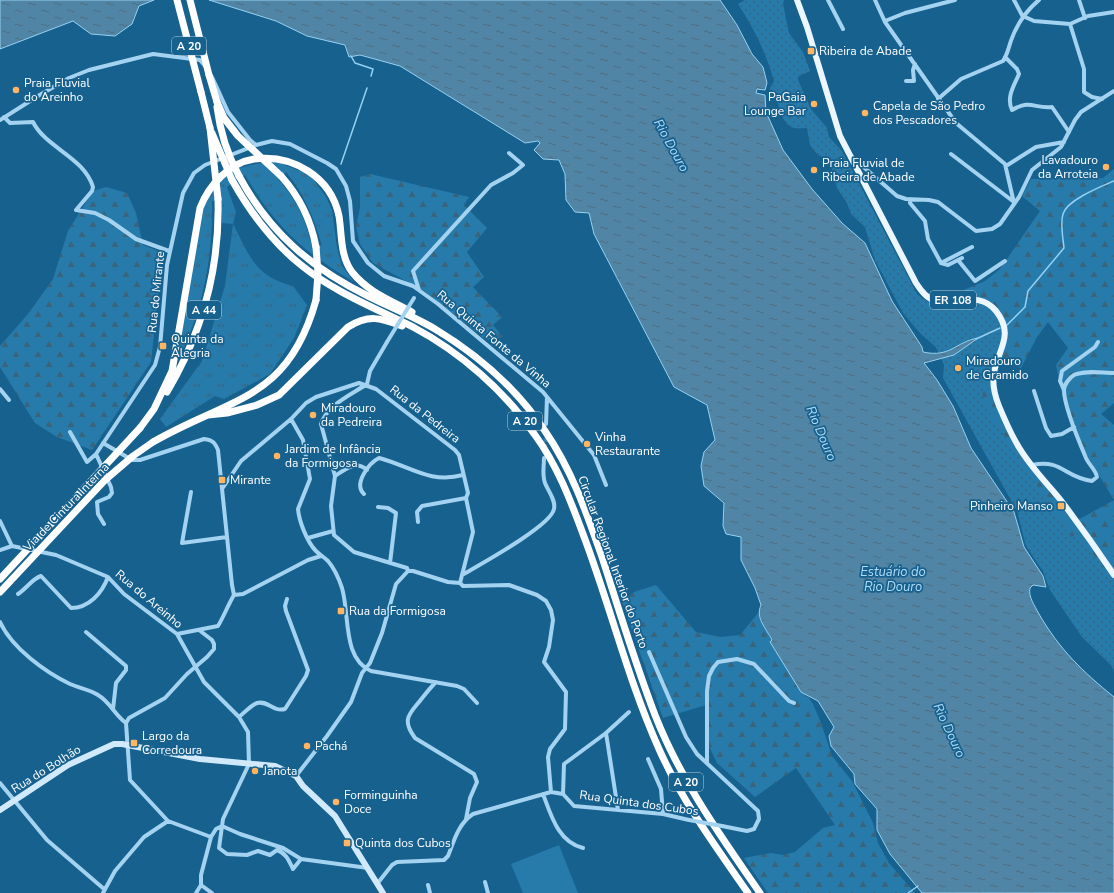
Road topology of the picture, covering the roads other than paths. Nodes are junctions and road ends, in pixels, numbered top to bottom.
1 (177, 0) edge
2 (190, 0) edge
3 (797, 0) edge
4 (828, 0) edge
5 (875, 0) edge
6 (955, 0) edge
7 (1014, 0) edge
8 (1039, 0) edge
9 (1079, 0) edge
10 (947, 1) edge
11 (1114, 12) edge
12 (1023, 17) junction
13 (1085, 18) junction
14 (884, 21) junction
15 (1070, 24) junction
16 (843, 29) dead end
17 (1006, 57) junction
18 (915, 64) junction
19 (906, 81) dead end
20 (1114, 91) edge
21 (938, 99) junction
22 (1102, 99) junction
23 (217, 102) junction
24 (2, 118) edge
25 (210, 128) junction
26 (1069, 132) junction
27 (1064, 142) junction
28 (256, 145) junction
29 (509, 153) dead end
30 (951, 154) dead end
31 (849, 157) junction
32 (1006, 166) junction
33 (235, 178) junction
34 (910, 199) junction
35 (1014, 203) junction
36 (972, 247) dead end
37 (170, 251) junction
38 (1004, 261) dead end
39 (941, 263) junction
40 (419, 290) junction
41 (433, 328) junction
42 (428, 337) junction
43 (1098, 342) dead end
44 (1114, 373) edge
45 (367, 384) junction
46 (0, 389) edge
47 (1064, 390) junction
48 (1034, 391) dead end
49 (547, 397) junction
50 (9, 400) dead end
51 (154, 409) junction
52 (208, 415) junction
53 (292, 419) junction
54 (546, 424) dead end
55 (1074, 427) junction
56 (70, 432) dead end
57 (103, 443) junction
58 (96, 454) junction
59 (544, 458) dead end
60 (1032, 465) junction
61 (367, 470) junction
62 (463, 475) junction
63 (335, 476) junction
64 (606, 485) dead end
65 (222, 489) junction
66 (191, 492) dead end
67 (364, 494) dead end
68 (466, 498) junction
69 (378, 507) dead end
70 (0, 521) edge
71 (418, 522) dead end
72 (104, 524) dead end
73 (332, 531) junction
74 (227, 537) junction
75 (308, 538) junction
76 (12, 546) junction
77 (0, 550) edge
78 (321, 556) junction
79 (390, 563) junction
80 (408, 571) junction
81 (1114, 575) edge
82 (462, 576) junction
83 (108, 577) junction
84 (0, 579) edge
85 (460, 584) junction
86 (0, 592) edge
87 (18, 594) dead end
88 (234, 595) junction
89 (287, 599) dead end
90 (0, 622) edge
91 (199, 630) junction
92 (86, 632) dead end
93 (177, 634) junction
94 (649, 652) dead end
95 (365, 668) junction
96 (195, 669) junction
97 (436, 682) junction
98 (794, 702) dead end
99 (478, 703) dead end
100 (113, 709) junction
101 (628, 712) dead end
102 (239, 717) junction
103 (126, 723) junction
104 (606, 733) junction
105 (127, 745) junction
106 (648, 759) dead end
107 (706, 763) junction
108 (249, 764) junction
109 (296, 776) junction
110 (0, 783) edge
111 (551, 792) junction
112 (543, 794) junction
113 (563, 794) junction
114 (14, 801) junction
115 (0, 810) edge
116 (618, 810) junction
117 (663, 814) junction
118 (466, 818) junction
119 (168, 821) junction
120 (222, 826) junction
121 (211, 837) junction
122 (583, 848) dead end
123 (301, 860) junction
124 (368, 868) junction
125 (485, 882) dead end
126 (377, 884) junction
127 (201, 885) junction
128 (428, 885) dead end
129 (103, 891) edge
130 (196, 893) edge
131 (212, 893) edge
132 (383, 893) edge
133 (430, 893) edge
134 (488, 893) edge
135 (748, 893) edge
136 (760, 893) edge

1 - 25 highway, A 20, bridge
2 - 23 highway, A 20, bridge
3 - 31 main road, ER 108
4 - 16 street
5 - 14 street
6 - 10 street
7 - 12 street
8 - 12 street
9 - 13 street
10 - 14 street
11 - 13 street
12 - 15 street
12 - 17 street
13 - 15 street
14 - 18 street
15 - 22 street
17 - 21 street
17 - 26 street
18 - 19 street
18 - 21 street
20 - 22 street
21 - 32 street
22 - 26 street
23 - 33 highway, Circular Regional Interior do Porto / A 20, bridge
23 - 52 highway, bridge
24 - 28 street
24 - 37 street
25 - 33 highway, Circular Regional Interior do Porto / A 20, bridge
25 - 51 highway, A 44, bridge
26 - 27 street
27 - 32 street
27 - 35 street
28 - 37 street, Rua do Mirante
28 - 40 street, Rua do Mirante
29 - 40 street
30 - 35 street
31 - 34 street
31 - 60 main road, ER 108
32 - 35 street
33 - 41 highway, Circular Regional Interior do Porto / A 20
33 - 42 highway, Circular Regional Interior do Porto / A 20
34 - 35 street
34 - 39 street
36 - 39 street
37 - 57 street, Rua do Mirante
38 - 39 street
40 - 45 street, bridge
40 - 49 street, Rua Quinta Fonte da Vinha
41 - 51 highway
41 - 136 highway, Circular Regional Interior do Porto / A 20
42 - 52 highway
42 - 135 highway, Circular Regional Interior do Porto / A 20
43 - 47 street
44 - 47 street
45 - 53 street
45 - 62 street, Rua da Pedreira
45 - 63 street
46 - 50 street
47 - 55 street
48 - 55 street
49 - 54 street
49 - 64 street, Rua Quinta Fonte da Vinha
51 - 84 highway, Via de Cintura Interna / A 44, bridge
52 - 86 highway, Via de Cintura Interna, bridge
53 - 65 street
53 - 75 street
55 - 60 street
56 - 58 street
57 - 58 street, Rua do Mirante
57 - 65 street
58 - 72 street
59 - 82 street
60 - 81 main road, ER 108
61 - 62 street
61 - 63 street
61 - 67 street
62 - 68 street, Rua da Pedreira
63 - 73 street
65 - 74 street
66 - 74 street
68 - 71 street
68 - 82 street, Rua da Pedreira
69 - 79 street
70 - 76 street
73 - 75 street
73 - 79 street
74 - 88 street
75 - 78 street
76 - 77 street
76 - 83 street, Rua do Areinho
78 - 88 street
78 - 95 street
79 - 80 street
80 - 85 street
80 - 95 street
82 - 85 street, Rua da Pedreira
83 - 87 street
83 - 93 street, Rua do Areinho
85 - 111 street
88 - 91 street
89 - 102 street
90 - 100 street
91 - 93 street
91 - 96 street
92 - 100 street
93 - 96 street, Rua do Areinho
94 - 107 street
95 - 97 street
95 - 109 street
96 - 102 street, Rua do Areinho
96 - 103 street
97 - 99 street
97 - 118 street
98 - 107 street
100 - 103 street
101 - 104 street
102 - 108 street, Rua do Areinho
103 - 105 street
104 - 113 street
104 - 116 street
105 - 108 street, Rua do Bolhão
105 - 114 street, Rua do Bolhão
105 - 119 street
106 - 117 street
107 - 117 street, Rua Quinta dos Cubos, bridge
108 - 109 street, Rua do Bolhão
108 - 120 street
109 - 124 street
110 - 114 street
111 - 112 street, Rua Quinta dos Cubos
111 - 113 street, Rua Quinta dos Cubos
112 - 118 street, Rua Quinta dos Cubos
112 - 122 street
113 - 116 street, Rua Quinta dos Cubos
114 - 115 street, Rua do Bolhão
114 - 129 street
116 - 117 street, Rua Quinta dos Cubos
118 - 126 street
119 - 121 street
119 - 129 street
120 - 121 street
120 - 123 street
120 - 123 street
121 - 127 street
123 - 124 street
124 - 126 street
125 - 134 street
126 - 132 street
127 - 130 street
127 - 131 street
128 - 133 street

